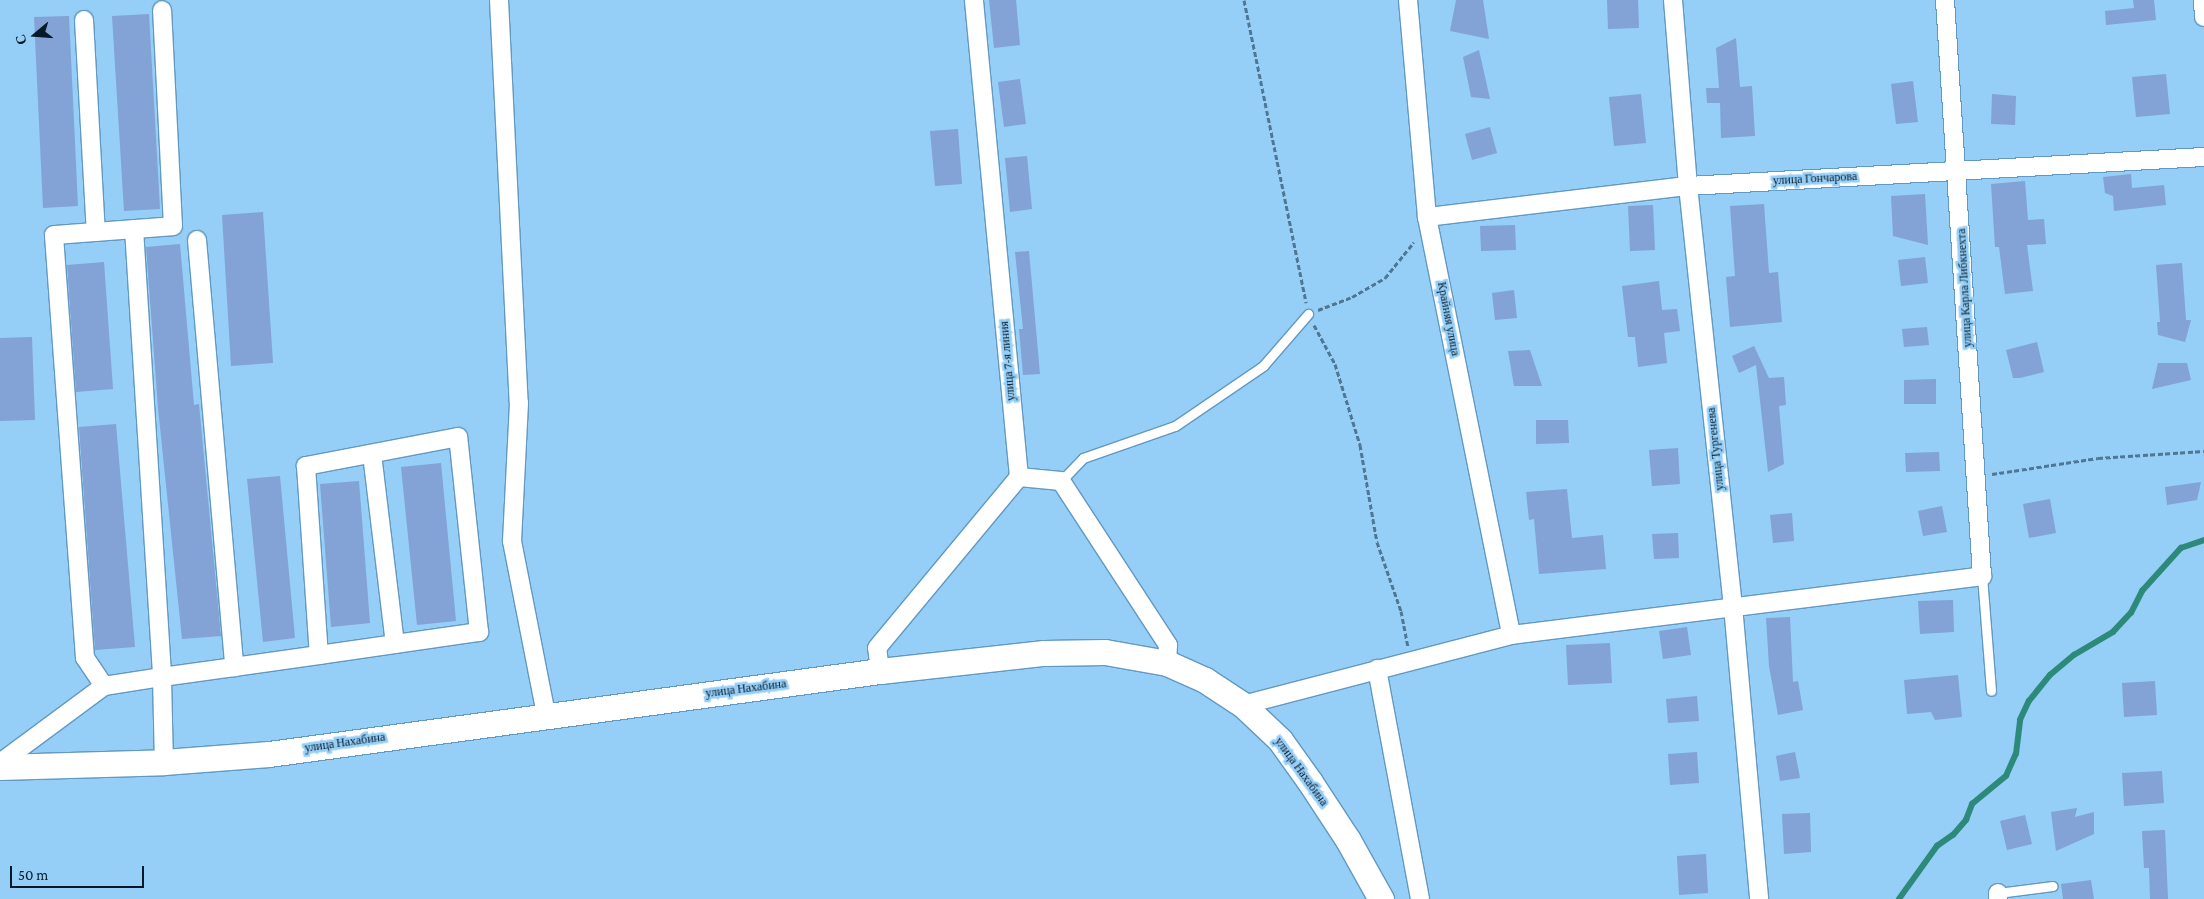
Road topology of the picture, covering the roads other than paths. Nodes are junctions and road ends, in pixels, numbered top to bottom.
1 (499, 0) edge
2 (974, 0) edge
3 (1408, 0) edge
4 (1673, 0) edge
5 (1945, 0) edge
6 (2203, 0) edge
7 (162, 10) dead end
8 (2204, 17) edge
9 (84, 20) dead end
10 (2204, 157) edge
11 (1958, 171) junction
12 (1688, 186) junction
13 (1427, 216) junction
14 (134, 229) junction
15 (96, 232) junction
16 (196, 240) dead end
17 (1308, 314) road end
18 (372, 454) junction
19 (1019, 477) junction
20 (1061, 481) junction
21 (1982, 576) junction
22 (1733, 606) junction
23 (1510, 635) junction
24 (395, 644) junction
25 (319, 655) junction
26 (1166, 663) junction
27 (234, 667) junction
28 (1377, 669) junction
29 (880, 671) junction
30 (162, 677) junction
31 (104, 686) junction
32 (1991, 691) dead end
33 (1243, 704) junction
34 (546, 715) junction
35 (164, 762) junction
36 (0, 763) edge
37 (0, 767) edge
38 (2053, 886) dead end
39 (1998, 896) edge
40 (1380, 899) edge
41 (1420, 899) edge
42 (1759, 899) edge

1 - 34 street
2 - 19 street, улица 7-я линия
3 - 13 street, Крайняя улица
4 - 12 street, улица Тургенева
5 - 11 street, улица Карла Либкнехта
6 - 8 street
7 - 14 street
9 - 15 street
10 - 11 street, улица Гончарова
11 - 12 street, улица Гончарова
11 - 21 street, улица Карла Либкнехта
12 - 13 street, улица Гончарова
12 - 22 street, улица Тургенева
13 - 23 street, Крайняя улица
14 - 15 street
14 - 30 street
15 - 31 street
16 - 27 street
17 - 20 lane
18 - 24 street
18 - 24 street
18 - 25 street
19 - 20 street
19 - 29 street
20 - 26 street
21 - 22 street
21 - 32 lane
22 - 23 street
22 - 42 street, улица Тургенева
23 - 28 street
24 - 25 street
25 - 27 street
26 - 29 main road, улица Нахабина
26 - 33 main road, улица Нахабина
27 - 30 street
28 - 33 street
28 - 41 street
29 - 34 main road, улица Нахабина
30 - 31 street
30 - 35 street
31 - 36 street
33 - 40 main road, улица Нахабина
34 - 35 main road, улица Нахабина
35 - 37 main road, улица Нахабина
38 - 39 lane

